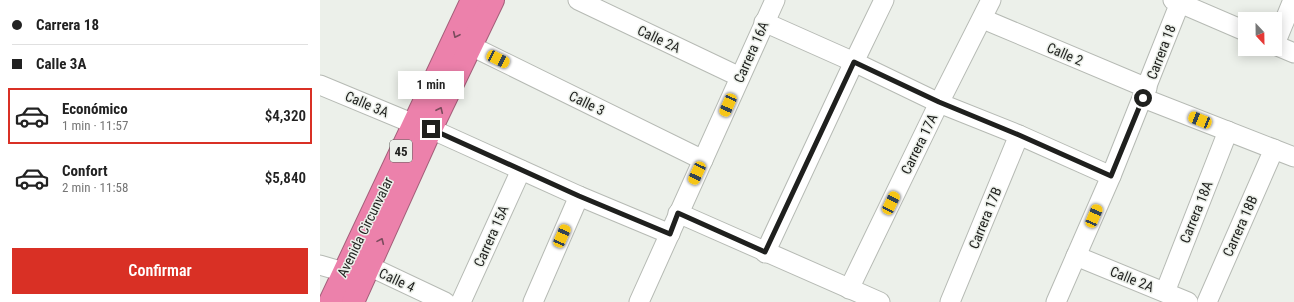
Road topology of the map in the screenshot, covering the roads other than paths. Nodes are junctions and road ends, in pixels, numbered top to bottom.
1 (472, 0) edge
2 (493, 0) edge
3 (578, 0) edge
4 (775, 0) edge
5 (884, 0) edge
6 (991, 0) edge
7 (1293, 0) edge
8 (1178, 1) edge
9 (983, 19) junction
10 (764, 22) junction
11 (1282, 27) edge
12 (1238, 28) edge
13 (471, 46) junction
14 (1282, 47) edge
15 (1294, 53) edge
16 (854, 62) junction
17 (740, 77) junction
18 (320, 85) edge
19 (1145, 93) junction
20 (939, 102) junction
21 (423, 126) junction
22 (1228, 131) junction
23 (1019, 135) junction
24 (1274, 149) junction
25 (1294, 157) edge
26 (703, 160) junction
27 (521, 170) junction
28 (1111, 176) junction
29 (579, 196) junction
30 (678, 213) junction
31 (670, 234) junction
32 (765, 252) junction
33 (1076, 256) junction
34 (320, 265) edge
35 (355, 266) junction
36 (850, 289) junction
37 (1165, 292) junction
38 (330, 302) edge
39 (353, 302) edge
40 (445, 302) edge
41 (461, 302) edge
42 (533, 302) edge
43 (639, 302) edge
44 (880, 302) edge
45 (950, 302) edge
46 (1056, 302) edge
47 (1188, 302) edge
48 (1207, 302) edge

1 -> 21 highway, Avenida Circunvalar / 45
2 - 13 highway, Avenida Circunvalar / 45
3 - 17 street, Calle 2A
4 - 10 street, Carrera 16A
5 - 16 street
6 - 9 street, Carrera 17A
7 - 11 street
8 - 12 street
8 - 19 street, Carrera 18
9 - 19 street, Calle 2
9 - 20 street, Carrera 17A
10 - 16 street
10 - 17 street, Carrera 16A
21 -> 13 highway, Avenida Circunvalar / 45
13 - 26 street, Calle 3
14 - 15 street
16 - 20 street
16 - 32 street
17 - 26 street, Carrera 16A
18 - 21 street, Calle 3A
19 - 22 street, Calle 2
19 - 28 street, Carrera 18
20 - 23 street
20 - 36 street, Carrera 17A
21 - 27 street, Calle 3A
21 - 35 highway, Avenida Circunvalar / 45
22 - 24 street, Calle 2
22 - 37 street, Carrera 18A
23 - 28 street
23 - 45 street, Carrera 17B
24 - 25 street, Calle 2
24 - 48 street, Carrera 18B
26 - 30 street, Carrera 16A
27 - 29 street, Calle 3A
27 - 41 street, Carrera 15A
28 - 33 street, Carrera 18
29 - 31 street, Calle 3A
29 - 42 street
30 - 31 street, Carrera 16A
30 - 32 street
31 - 43 street, Carrera 16A
32 - 36 street
33 - 37 street, Calle 2A
33 - 46 street, Carrera 18
34 - 35 street, Calle 4
35 - 38 highway, Avenida Circunvalar / 45
35 - 39 highway, Avenida Circunvalar / 45
35 - 40 street, Calle 4
36 - 44 street
37 - 47 street, Calle 2A

